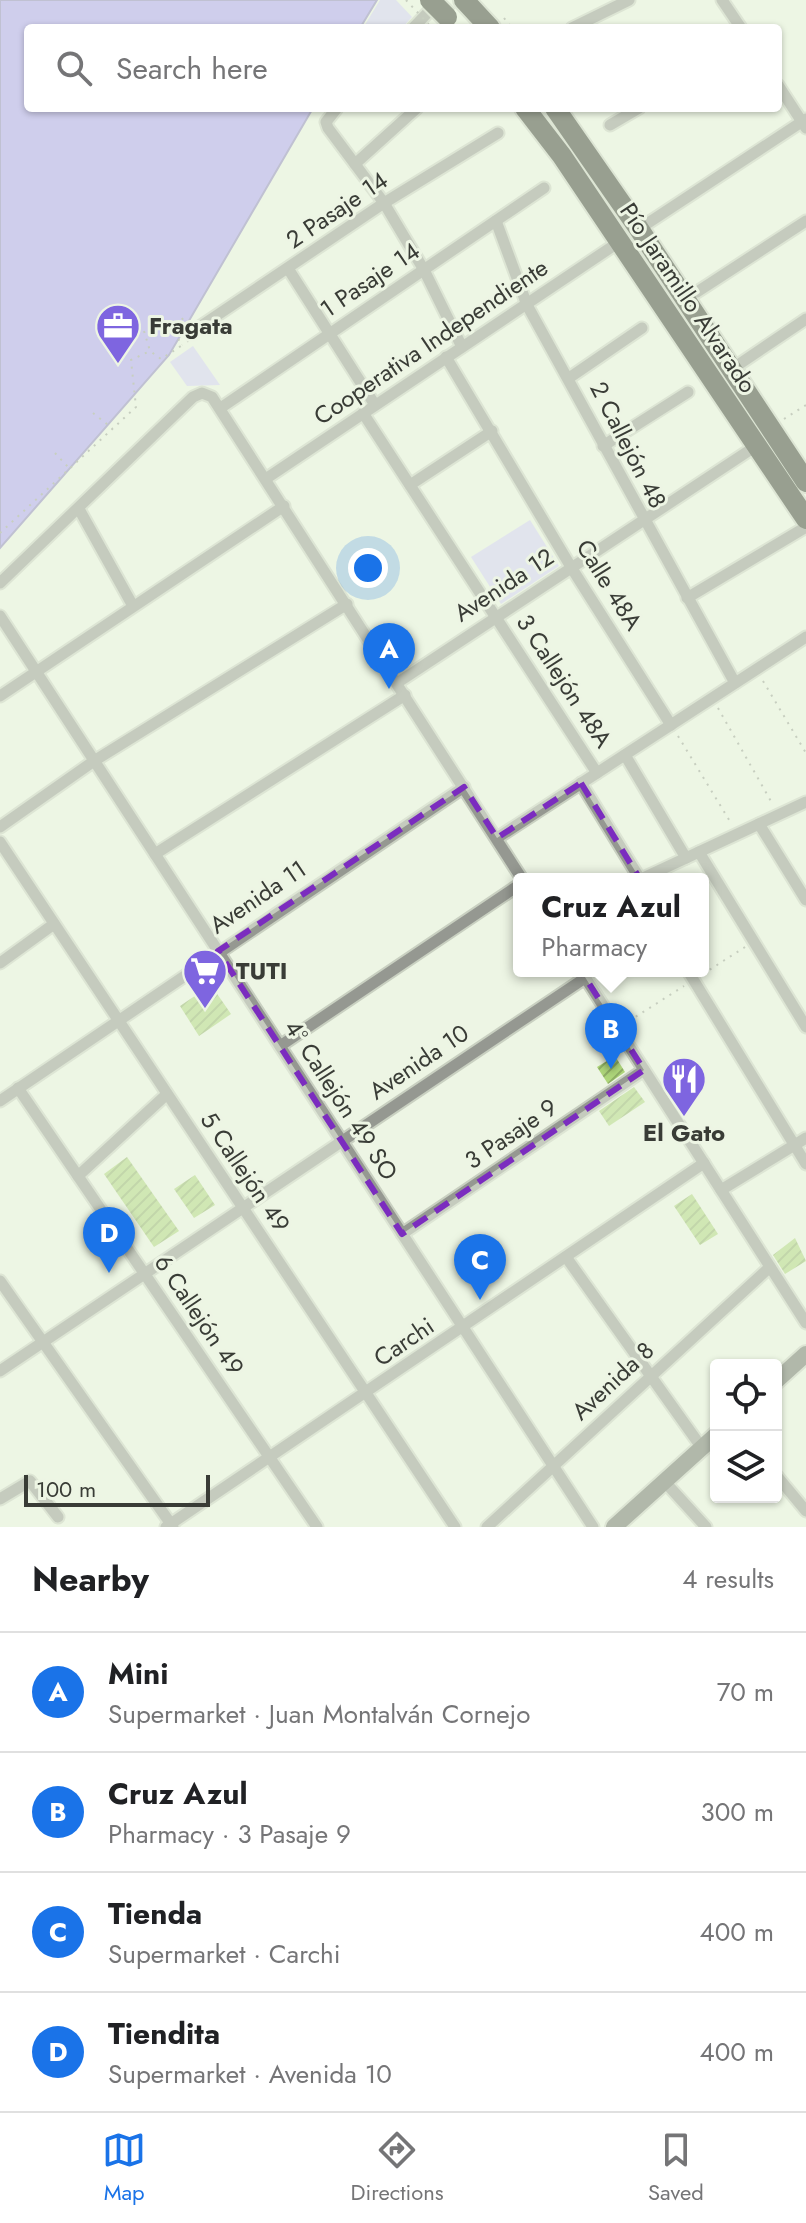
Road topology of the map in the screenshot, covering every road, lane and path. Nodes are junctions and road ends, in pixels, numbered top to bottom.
1 (406, 0) edge
2 (430, 0) edge
3 (464, 0) edge
4 (629, 0) edge
5 (722, 0) edge
6 (444, 18) edge
7 (485, 22) edge
8 (580, 24) edge
9 (738, 24) edge
10 (782, 91) edge
11 (334, 112) edge
12 (413, 112) edge
13 (528, 112) edge
14 (558, 112) edge
15 (632, 112) edge
16 (804, 123) edge
17 (610, 125) dead end
18 (498, 133) dead end
19 (355, 164) junction
20 (544, 188) dead end
21 (384, 203) junction
22 (496, 221) junction
23 (806, 221) edge
24 (639, 229) junction
25 (619, 242) junction
26 (289, 270) junction
27 (424, 270) junction
28 (697, 292) dead end
29 (527, 305) junction
30 (182, 318) dead end
31 (806, 319) edge
32 (174, 326) dead end
33 (180, 326) dead end
34 (201, 326) dead end
35 (642, 328) dead end
36 (144, 331) dead end
37 (329, 334) junction
38 (188, 341) junction
39 (181, 346) junction
40 (462, 347) junction
41 (150, 351) junction
42 (446, 357) junction
43 (732, 369) junction
44 (569, 378) junction
45 (688, 392) dead end
46 (375, 405) junction
47 (806, 405) edge
48 (222, 407) junction
49 (93, 413) dead end
50 (363, 413) junction
51 (113, 428) junction
52 (770, 428) junction
53 (492, 431) junction
54 (603, 446) junction
55 (756, 446) junction
56 (55, 453) dead end
57 (69, 468) junction
58 (267, 478) junction
59 (806, 482) edge
60 (410, 485) junction
61 (284, 506) junction
62 (79, 509) junction
63 (806, 519) edge
64 (643, 521) junction
65 (0, 524) edge
66 (806, 527) edge
67 (4, 529) junction
68 (0, 533) edge
69 (571, 567) junction
70 (0, 583) edge
71 (687, 598) junction
72 (347, 604) junction
73 (133, 606) junction
74 (0, 616) edge
75 (495, 616) junction
76 (806, 637) edge
77 (756, 670) junction
78 (36, 671) junction
79 (397, 683) junction
80 (735, 683) junction
81 (405, 695) junction
82 (0, 696) edge
83 (712, 698) junction
84 (671, 725) junction
85 (806, 753) edge
86 (625, 755) junction
87 (94, 761) junction
88 (597, 773) junction
89 (581, 783) junction
90 (464, 787) junction
91 (806, 802) edge
92 (779, 815) junction
93 (759, 824) junction
94 (0, 827) edge
95 (738, 834) junction
96 (497, 838) junction
97 (0, 842) edge
98 (699, 852) junction
99 (155, 854) junction
100 (686, 858) junction
101 (518, 873) edge
102 (636, 873) edge
103 (653, 873) edge
104 (513, 889) edge
105 (806, 900) edge
106 (54, 924) junction
107 (218, 951) junction
108 (0, 963) edge
109 (579, 977) edge
110 (585, 977) edge
111 (692, 977) edge
112 (117, 1019) junction
113 (806, 1027) edge
114 (280, 1046) junction
115 (644, 1070) junction
116 (18, 1088) junction
117 (167, 1094) junction
118 (0, 1101) edge
119 (806, 1138) edge
120 (341, 1140) junction
121 (794, 1145) junction
122 (704, 1163) junction
123 (806, 1164) edge
124 (78, 1176) junction
125 (721, 1190) junction
126 (241, 1206) junction
127 (402, 1234) junction
128 (566, 1257) junction
129 (770, 1267) junction
130 (144, 1273) junction
131 (0, 1281) edge
132 (806, 1323) edge
133 (463, 1328) junction
134 (42, 1342) junction
135 (806, 1354) edge
136 (0, 1371) edge
137 (782, 1376) edge
138 (649, 1378) junction
139 (366, 1394) junction
140 (710, 1441) edge
141 (702, 1448) junction
142 (270, 1458) junction
143 (553, 1466) junction
144 (665, 1482) junction
145 (782, 1482) edge
146 (0, 1499) edge
147 (806, 1511) edge
148 (58, 1517) dead end
149 (170, 1526) edge
150 (317, 1527) edge
151 (455, 1527) edge
152 (487, 1527) edge
153 (593, 1527) edge
154 (614, 1527) edge
155 (706, 1527) edge

1 - 6 path, bridge
2 - 6 highway, bridge
3 - 7 highway
4 - 8 street
5 - 9 street
10 - 16 street
11 - 19 street
12 - 19 street
13 - 25 highway, Pío Jaramillo Alvarado
14 - 24 highway, Pío Jaramillo Alvarado
15 - 17 street
16 - 24 street
18 - 21 street, 2 Pasaje 14
19 - 21 street
20 - 22 street, 1 Pasaje 14
21 - 26 street, 2 Pasaje 14
21 - 27 street
22 - 27 street, 1 Pasaje 14
22 - 29 street, 2 Callejón 48
23 - 28 street
24 - 43 highway, Pío Jaramillo Alvarado
25 - 29 street, Cooperativa Independiente
25 - 55 highway, Pío Jaramillo Alvarado
26 - 34 street, 2 Pasaje 14
26 - 37 street
27 - 37 street, 1 Pasaje 14
27 - 40 street
29 - 40 street, Cooperativa Independiente
29 - 44 street, 2 Callejón 48
30 - 38 path
31 - 43 street
32 - 39 path
33 - 38 path
35 - 44 street
36 - 41 path
37 - 46 street
37 - 48 street, 1 Pasaje 14
38 - 39 path
39 - 41 path
40 - 42 street, Cooperativa Independiente
41 - 51 path
42 - 46 street, Cooperativa Independiente
42 - 53 street, Calle 48A
43 - 52 highway, Pío Jaramillo Alvarado
44 - 54 street, 2 Callejón 48
45 - 54 street
46 - 50 street, Cooperativa Independiente
47 - 52 path
48 - 58 street
48 - 62 street
49 - 51 path
50 - 58 street, Cooperativa Independiente
50 - 60 street, 3 Callejón 48A
51 - 57 path
52 - 59 highway, Pío Jaramillo Alvarado
53 - 60 street
53 - 69 street, Calle 48A
54 - 64 street, 2 Callejón 48
55 - 63 highway, Pío Jaramillo Alvarado
55 - 64 street, Avenida 12
56 - 57 path
57 - 67 path
58 - 61 street
60 - 75 street, 3 Callejón 48A
61 - 72 street
61 - 73 street
62 - 70 street
62 - 73 street
64 - 69 street, Avenida 12
64 - 71 street, 2 Callejón 48
65 - 67 path
66 - 71 street
67 - 68 path
69 - 75 street, Avenida 12
69 - 84 street, Calle 48A
71 - 80 street, 2 Callejón 48
72 - 79 street
72 - 87 street
73 - 78 street
74 - 78 street, 4º Callejón 49 SO
75 - 79 street, Avenida 12
75 - 88 street, 3 Callejón 48A
76 - 77 street
77 - 80 street
77 - 85 path
78 - 82 street
78 - 87 street, 4º Callejón 49 SO
79 - 81 street
80 - 83 street
81 - 90 street
81 - 99 street
83 - 84 street
83 - 92 path
84 - 86 street
84 - 95 path
86 - 88 street
86 - 100 street
87 - 94 street
87 - 99 street, 4º Callejón 49 SO
88 - 89 street
89 - 96 street
89 - 102 street, 3 Callejón 48A
90 - 96 street
90 - 107 street, Avenida 11
91 - 92 street
92 - 93 street
93 - 95 street
93 - 105 street
95 - 98 street
96 - 101 street
97 - 106 street, 5 Callejón 49
98 - 100 street
98 - 113 street
99 - 107 street, 4º Callejón 49 SO
100 - 103 street
104 - 114 street
106 - 108 street
106 - 112 street, 5 Callejón 49
107 - 112 street, Avenida 11
107 - 114 street, 4º Callejón 49 SO
109 - 120 street, Avenida 10
110 - 115 street
111 - 121 street
112 - 116 street, Avenida 11
112 - 117 street, 5 Callejón 49
114 - 120 street, 4º Callejón 49 SO
115 - 122 street
115 - 127 street, 3 Pasaje 9
116 - 118 street, Avenida 11
116 - 124 street, 6 Callejón 49
117 - 124 street
117 - 126 street, 5 Callejón 49
119 - 121 street
120 - 126 street, Avenida 10
120 - 127 street, 4º Callejón 49 SO
121 - 123 street
121 - 125 street
122 - 125 street
122 - 128 street, Carchi
124 - 130 street, 6 Callejón 49
125 - 129 street
126 - 130 street, Avenida 10
126 - 139 street, 5 Callejón 49
127 - 133 street, 4º Callejón 49 SO
128 - 133 street, Carchi
128 - 138 street
129 - 132 street
129 - 138 street, Avenida 8
130 - 134 street, Avenida 10
130 - 142 street, 6 Callejón 49
131 - 134 street
133 - 139 street, Carchi
133 - 143 street, 4º Callejón 49 SO
134 - 136 street, Avenida 10
134 - 149 street
135 - 137 street
138 - 141 street
138 - 143 street, Avenida 8
139 - 142 street, Carchi
139 - 151 street, 5 Callejón 49
140 - 141 street
141 - 144 street
142 - 149 street, Carchi
142 - 150 street, 6 Callejón 49
143 - 152 street, Avenida 8
143 - 153 street, 4º Callejón 49 SO
144 - 154 street
144 - 155 street
145 - 147 street
146 - 148 street

